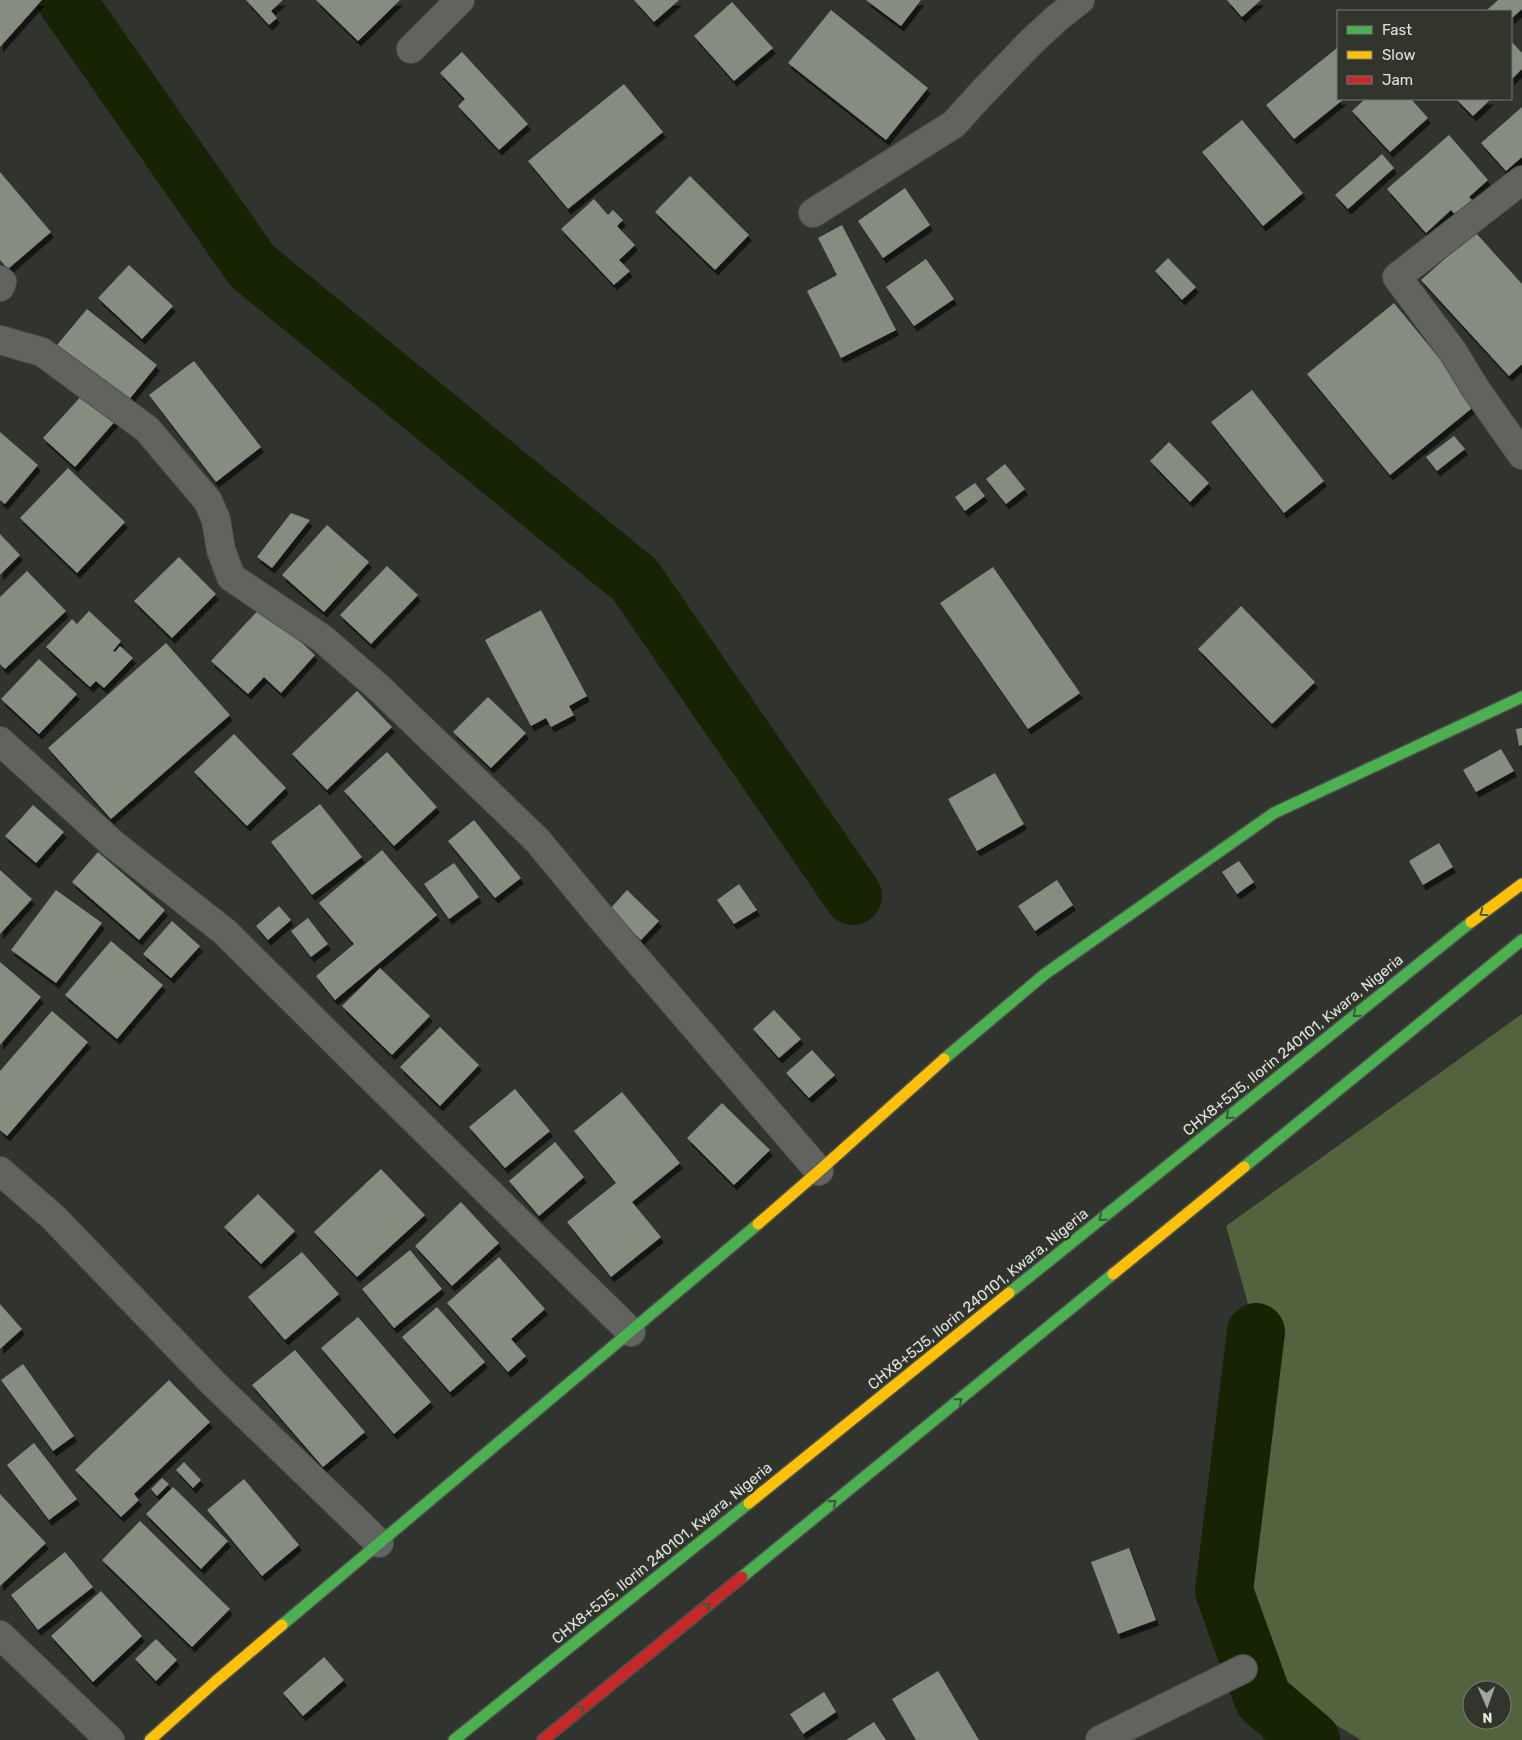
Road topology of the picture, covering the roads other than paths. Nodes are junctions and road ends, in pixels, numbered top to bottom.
1 (460, 0) edge
2 (1080, 0) edge
3 (411, 49) dead end
4 (1522, 180) edge
5 (813, 214) dead end
6 (0, 280) edge
7 (0, 287) edge
8 (0, 340) edge
9 (1522, 455) edge
10 (1522, 697) edge
11 (0, 741) edge
12 (1522, 884) edge
13 (1522, 940) edge
14 (0, 1170) edge
15 (819, 1171) junction
16 (631, 1332) junction
17 (379, 1544) junction
18 (0, 1635) edge
19 (1243, 1669) dead end
20 (110, 1740) edge
21 (150, 1740) edge
22 (454, 1740) edge
23 (543, 1740) edge
24 (1100, 1740) edge

1 - 3 street
2 - 5 street
4 - 9 street
6 - 7 street
8 - 15 street
10 - 15 main road
11 - 16 street
12 -> 22 main road, CHX8+5J5, Ilorin 240101, Kwara, Nigeria
23 -> 13 main road
14 - 17 street
15 - 16 main road
16 - 17 main road
17 - 21 main road
18 - 20 street
19 - 24 street

